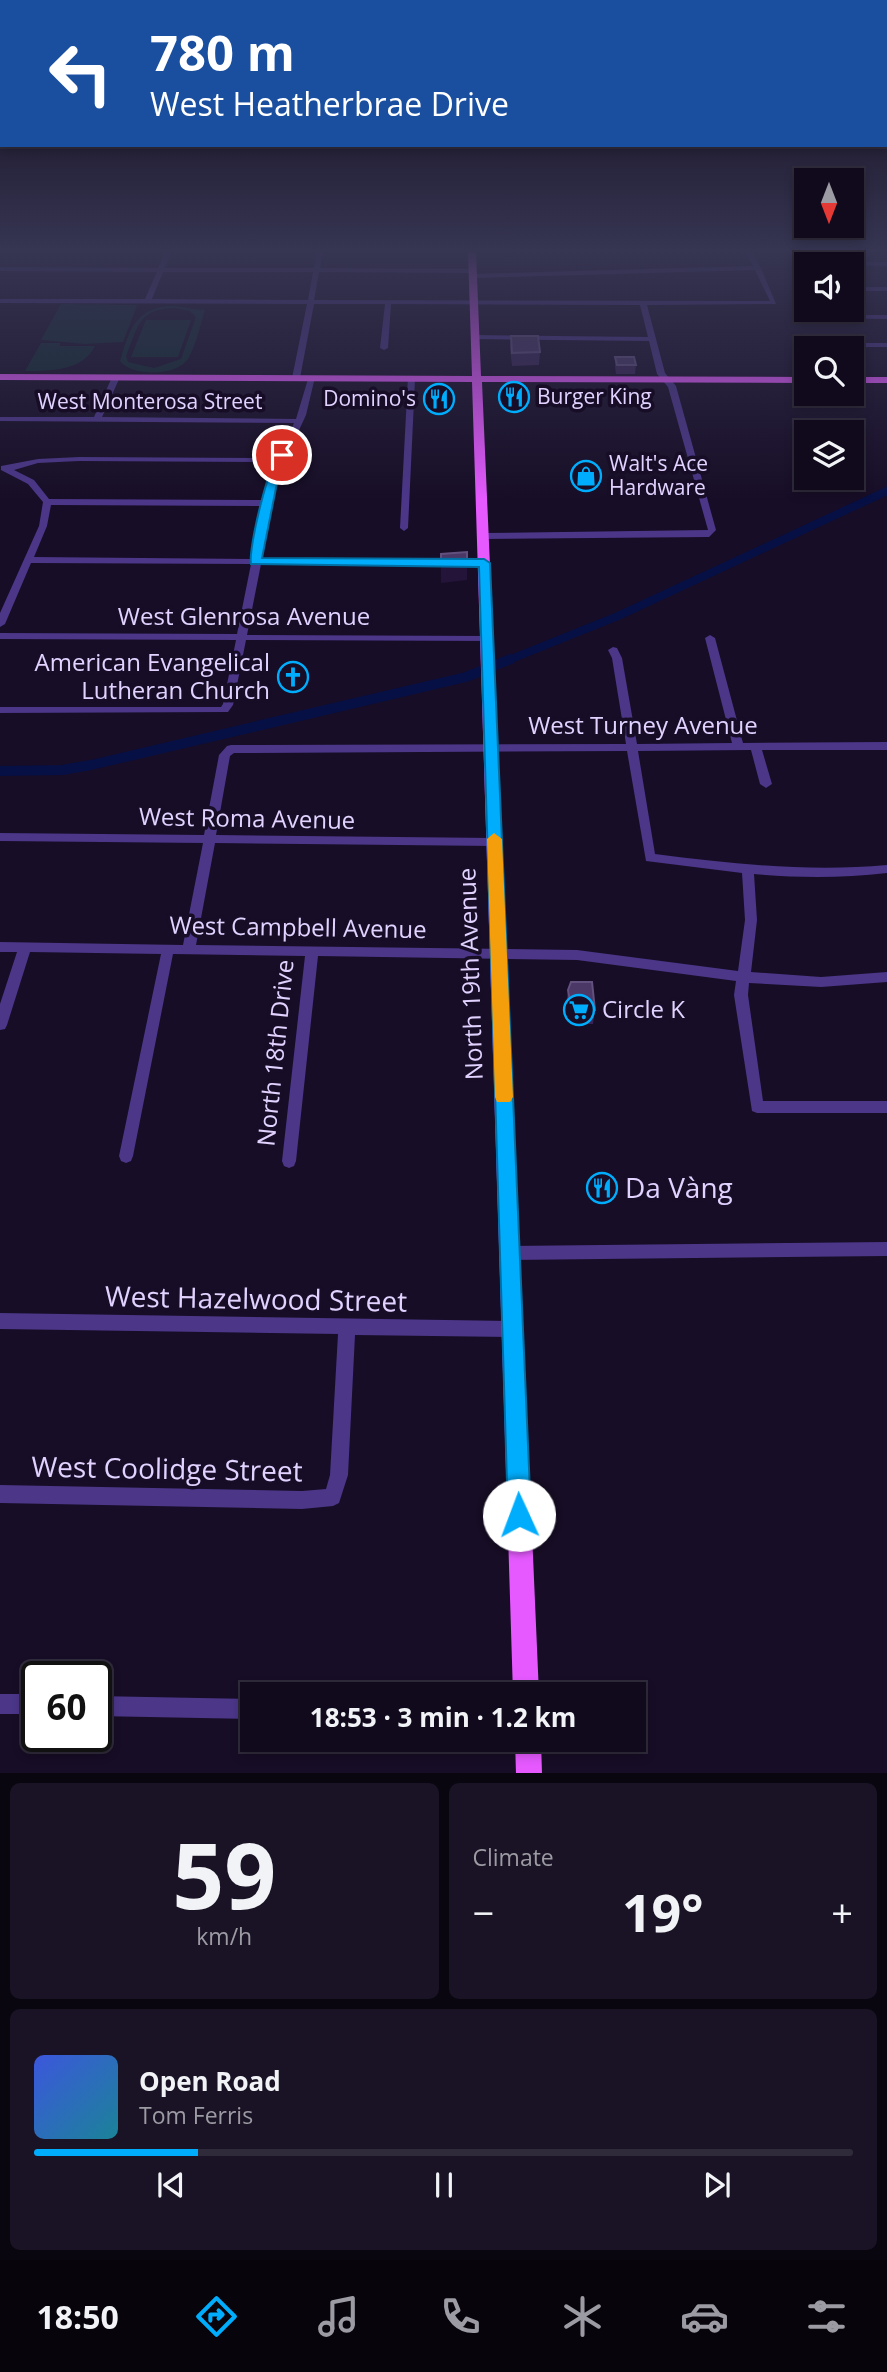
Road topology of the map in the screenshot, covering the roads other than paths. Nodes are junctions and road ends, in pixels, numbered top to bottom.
1 (304, 335) edge
2 (385, 335) edge
3 (651, 335) edge
4 (475, 337) joint
5 (652, 339) junction
6 (864, 345) edge
7 (887, 345) edge
8 (384, 348) dead end
9 (0, 377) edge
10 (116, 377) junction
11 (296, 379) junction
12 (312, 379) junction
13 (411, 379) junction
14 (477, 380) junction
15 (668, 380) junction
16 (794, 380) edge
17 (864, 380) edge
18 (887, 380) edge
19 (0, 419) edge
20 (97, 419) junction
21 (299, 421) junction
22 (279, 460) junction
23 (3, 468) edge
24 (47, 502) junction
25 (267, 503) junction
26 (404, 528) dead end
27 (483, 536) junction
28 (28, 560) junction
29 (256, 562) junction
30 (484, 563) junction
31 (0, 624) edge
32 (0, 636) edge
33 (241, 638) junction
34 (710, 638) dead end
35 (489, 639) junction
36 (612, 650) dead end
37 (0, 710) edge
38 (224, 710) joint
39 (738, 746) junction
40 (755, 746) junction
41 (632, 747) junction
42 (492, 748) junction
43 (886, 748) edge
44 (766, 784) dead end
45 (0, 837) edge
46 (208, 840) junction
47 (494, 842) junction
48 (887, 869) edge
49 (748, 870) junction
50 (0, 947) edge
51 (25, 947) junction
52 (169, 949) junction
53 (189, 949) junction
54 (312, 951) junction
55 (499, 954) junction
56 (742, 977) junction
57 (887, 977) edge
58 (0, 1025) edge
59 (887, 1107) edge
60 (126, 1156) dead end
61 (289, 1161) dead end
62 (887, 1249) edge
63 (509, 1253) junction
64 (0, 1321) edge
65 (347, 1327) junction
66 (512, 1329) junction
67 (0, 1494) edge
68 (526, 1682) edge
69 (0, 1704) edge
70 (21, 1704) edge
71 (112, 1706) edge
72 (240, 1709) edge
73 (528, 1752) edge
74 (529, 1773) edge

1 - 11 street
2 - 8 street
3 - 5 street
4 - 5 street
4 - 14 main road, North 19th Avenue
5 - 15 street
6 - 7 street
9 - 10 main road
10 - 11 main road
10 - 20 street
11 - 12 main road
12 - 13 main road
12 - 21 street
13 - 14 main road
13 - 26 street
14 - 15 main road
14 - 27 main road, North 19th Avenue
15 - 16 main road
15 - 27 street
17 - 18 main road
19 - 20 street, West Monterosa Street
20 - 21 street, West Monterosa Street
21 - 22 street
22 - 23 street
22 - 25 street
23 - 24 street
24 - 25 street
24 - 28 street
25 - 29 street
27 - 30 main road, North 19th Avenue
28 - 29 street
28 - 31 street
29 - 30 street
29 - 33 street
30 - 35 main road, North 19th Avenue
32 - 33 street, West Glenrosa Avenue
33 - 35 street, West Glenrosa Avenue
33 - 38 street
34 - 39 street
35 - 42 main road, North 19th Avenue
36 - 41 street
37 - 38 street
39 - 40 street, West Turney Avenue
39 - 41 street, West Turney Avenue
40 - 43 street, West Turney Avenue
40 - 44 street
41 - 42 street, West Turney Avenue
41 - 49 street
42 - 46 street, West Turney Avenue
42 - 47 main road, North 19th Avenue
45 - 46 street, West Roma Avenue
46 - 47 street, West Roma Avenue
46 - 53 street
47 - 55 main road, North 19th Avenue
48 - 49 street
49 - 56 street
50 - 51 street, West Campbell Avenue
51 - 52 street, West Campbell Avenue
51 - 58 street
52 - 53 street, West Campbell Avenue
52 - 60 street
53 - 54 street, West Campbell Avenue
54 - 55 street, West Campbell Avenue
54 - 61 street, North 18th Drive
55 - 56 street, West Campbell Avenue
55 - 63 main road, North 19th Avenue
56 - 57 street, West Campbell Avenue
56 - 59 street
62 - 63 street
63 - 66 main road, North 19th Avenue
64 - 65 street, West Hazelwood Street
65 - 66 street, West Hazelwood Street
65 - 67 street, West Coolidge Street
66 - 68 main road, North 19th Avenue
69 - 70 street
71 - 72 street
73 - 74 main road

